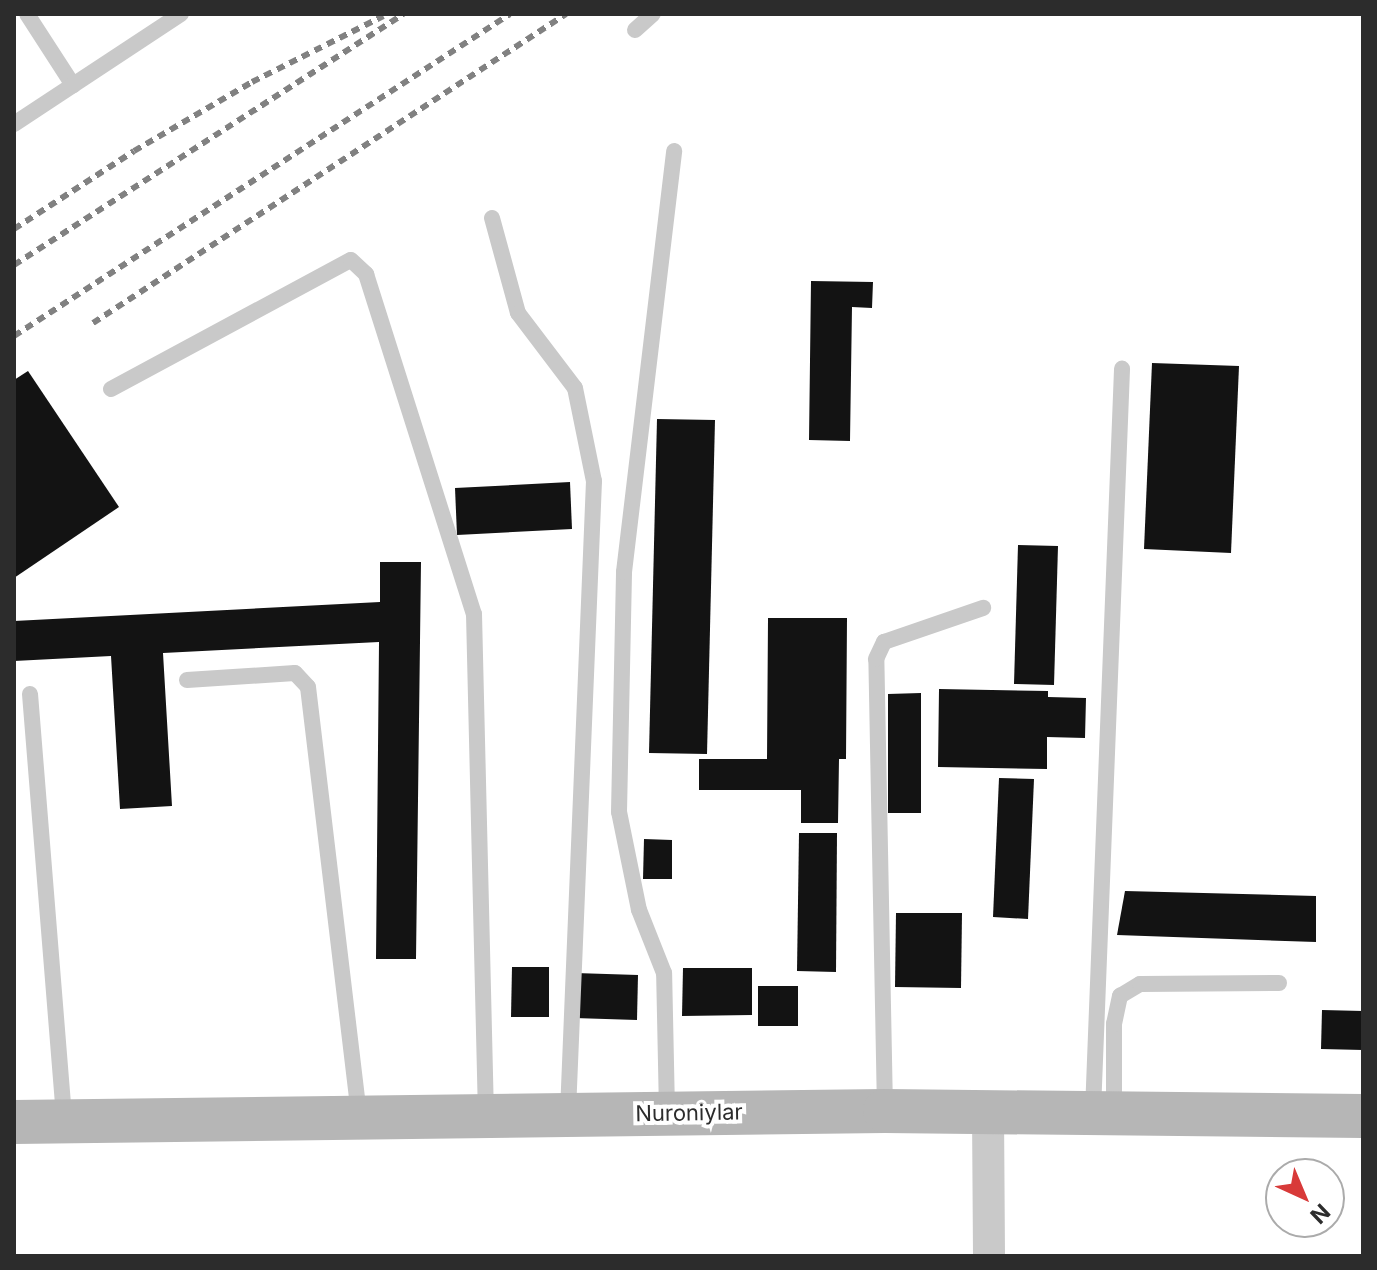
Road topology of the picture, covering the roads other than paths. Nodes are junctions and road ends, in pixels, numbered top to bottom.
1 (27, 14) edge
2 (181, 14) edge
3 (653, 14) edge
4 (635, 30) dead end
5 (73, 85) junction
6 (14, 124) edge
7 (674, 151) dead end
8 (492, 218) dead end
9 (1122, 369) dead end
10 (111, 389) dead end
11 (983, 608) dead end
12 (187, 680) dead end
13 (30, 694) dead end
14 (1279, 983) dead end
15 (885, 1111) junction
16 (1103, 1111) junction
17 (988, 1112) junction
18 (667, 1114) junction
19 (568, 1115) junction
20 (486, 1116) junction
21 (1363, 1116) edge
22 (360, 1117) junction
23 (64, 1121) junction
24 (14, 1122) edge
25 (989, 1256) edge

1 - 5 lane
2 - 5 lane
3 - 4 lane
5 - 6 lane
7 - 18 lane
8 - 19 lane
9 - 16 lane
10 - 20 lane
11 - 15 lane
12 - 22 lane
13 - 23 lane
14 - 16 lane
15 - 17 main road, Nuroniylar
15 - 18 main road, Nuroniylar
16 - 17 main road, Nuroniylar
16 - 21 main road, Nuroniylar
17 - 25 street
18 - 19 main road, Nuroniylar
19 - 20 main road, Nuroniylar
20 - 22 main road, Nuroniylar
22 - 23 main road, Nuroniylar
23 - 24 main road, Nuroniylar

